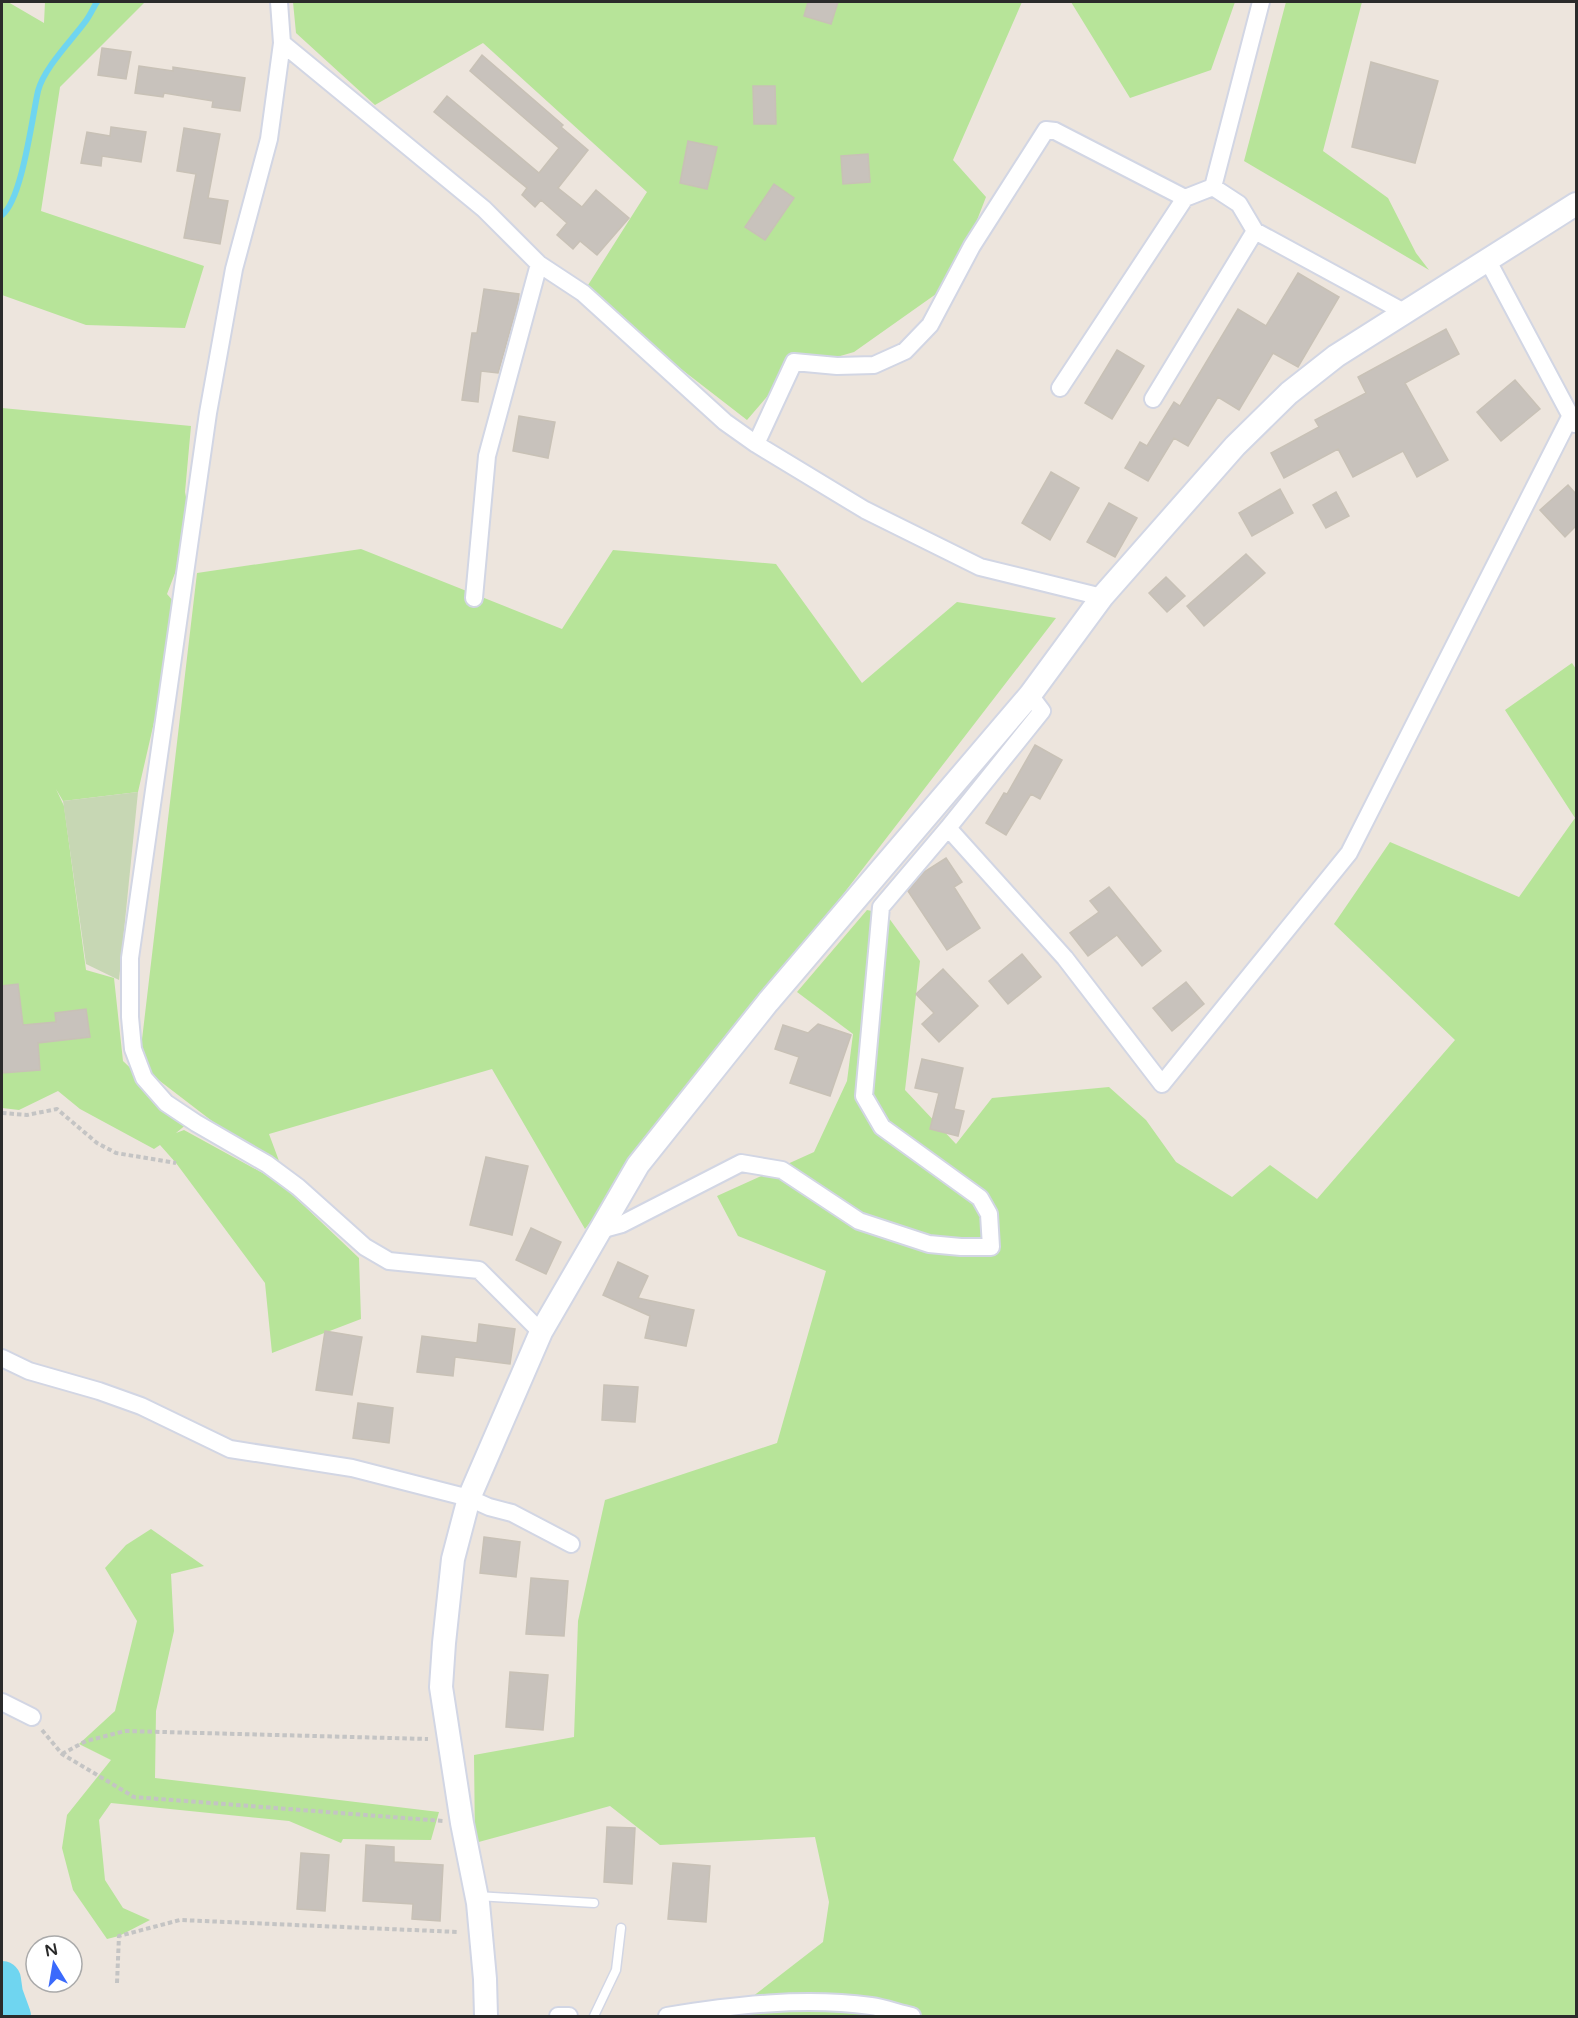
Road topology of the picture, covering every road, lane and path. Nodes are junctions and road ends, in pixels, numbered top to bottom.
1 (279, 2) edge
2 (1261, 2) edge
3 (282, 43) junction
4 (1213, 187) junction
5 (1185, 198) junction
6 (1576, 204) edge
7 (1255, 231) junction
8 (1488, 261) junction
9 (538, 264) junction
10 (1404, 312) junction
11 (1060, 388) dead end
12 (1153, 399) dead end
13 (1574, 421) edge
14 (756, 444) junction
15 (1102, 597) junction
16 (474, 598) dead end
17 (1030, 694) junction
18 (948, 828) junction
19 (2, 1113) edge
20 (176, 1163) dead end
21 (600, 1230) junction
22 (542, 1332) junction
23 (2, 1358) edge
24 (470, 1498) junction
25 (571, 1544) dead end
26 (2, 1702) edge
27 (32, 1717) joint
28 (449, 1739) junction
29 (62, 1755) junction
30 (462, 1823) junction
31 (477, 1896) junction
32 (594, 1903) dead end
33 (621, 1928) dead end
34 (481, 1933) junction
35 (117, 1983) dead end
36 (486, 2016) edge
37 (558, 2016) edge
38 (569, 2016) edge
39 (594, 2016) edge
40 (667, 2016) edge
41 (912, 2016) edge

1 - 3 street
2 - 4 street
3 - 9 street
3 - 22 street
4 - 5 street
4 - 7 street
5 - 11 street
5 - 14 street
6 - 8 street
7 - 10 street
7 - 12 street
8 - 10 street
8 - 13 street
9 - 14 street
9 - 16 street
10 - 15 street
13 - 18 street
14 - 15 street
15 - 17 street
17 - 18 street
17 - 21 street
18 - 21 street
19 - 20 path
21 - 22 street
22 - 24 street
23 - 24 street
24 - 25 street
24 - 28 street
26 - 27 street
27 - 29 path
28 - 29 path
28 - 30 street
29 - 30 path
30 - 31 street
31 - 32 lane
31 - 34 street
33 - 39 lane
34 - 35 path
34 - 36 street
37 - 38 street
40 - 41 street

